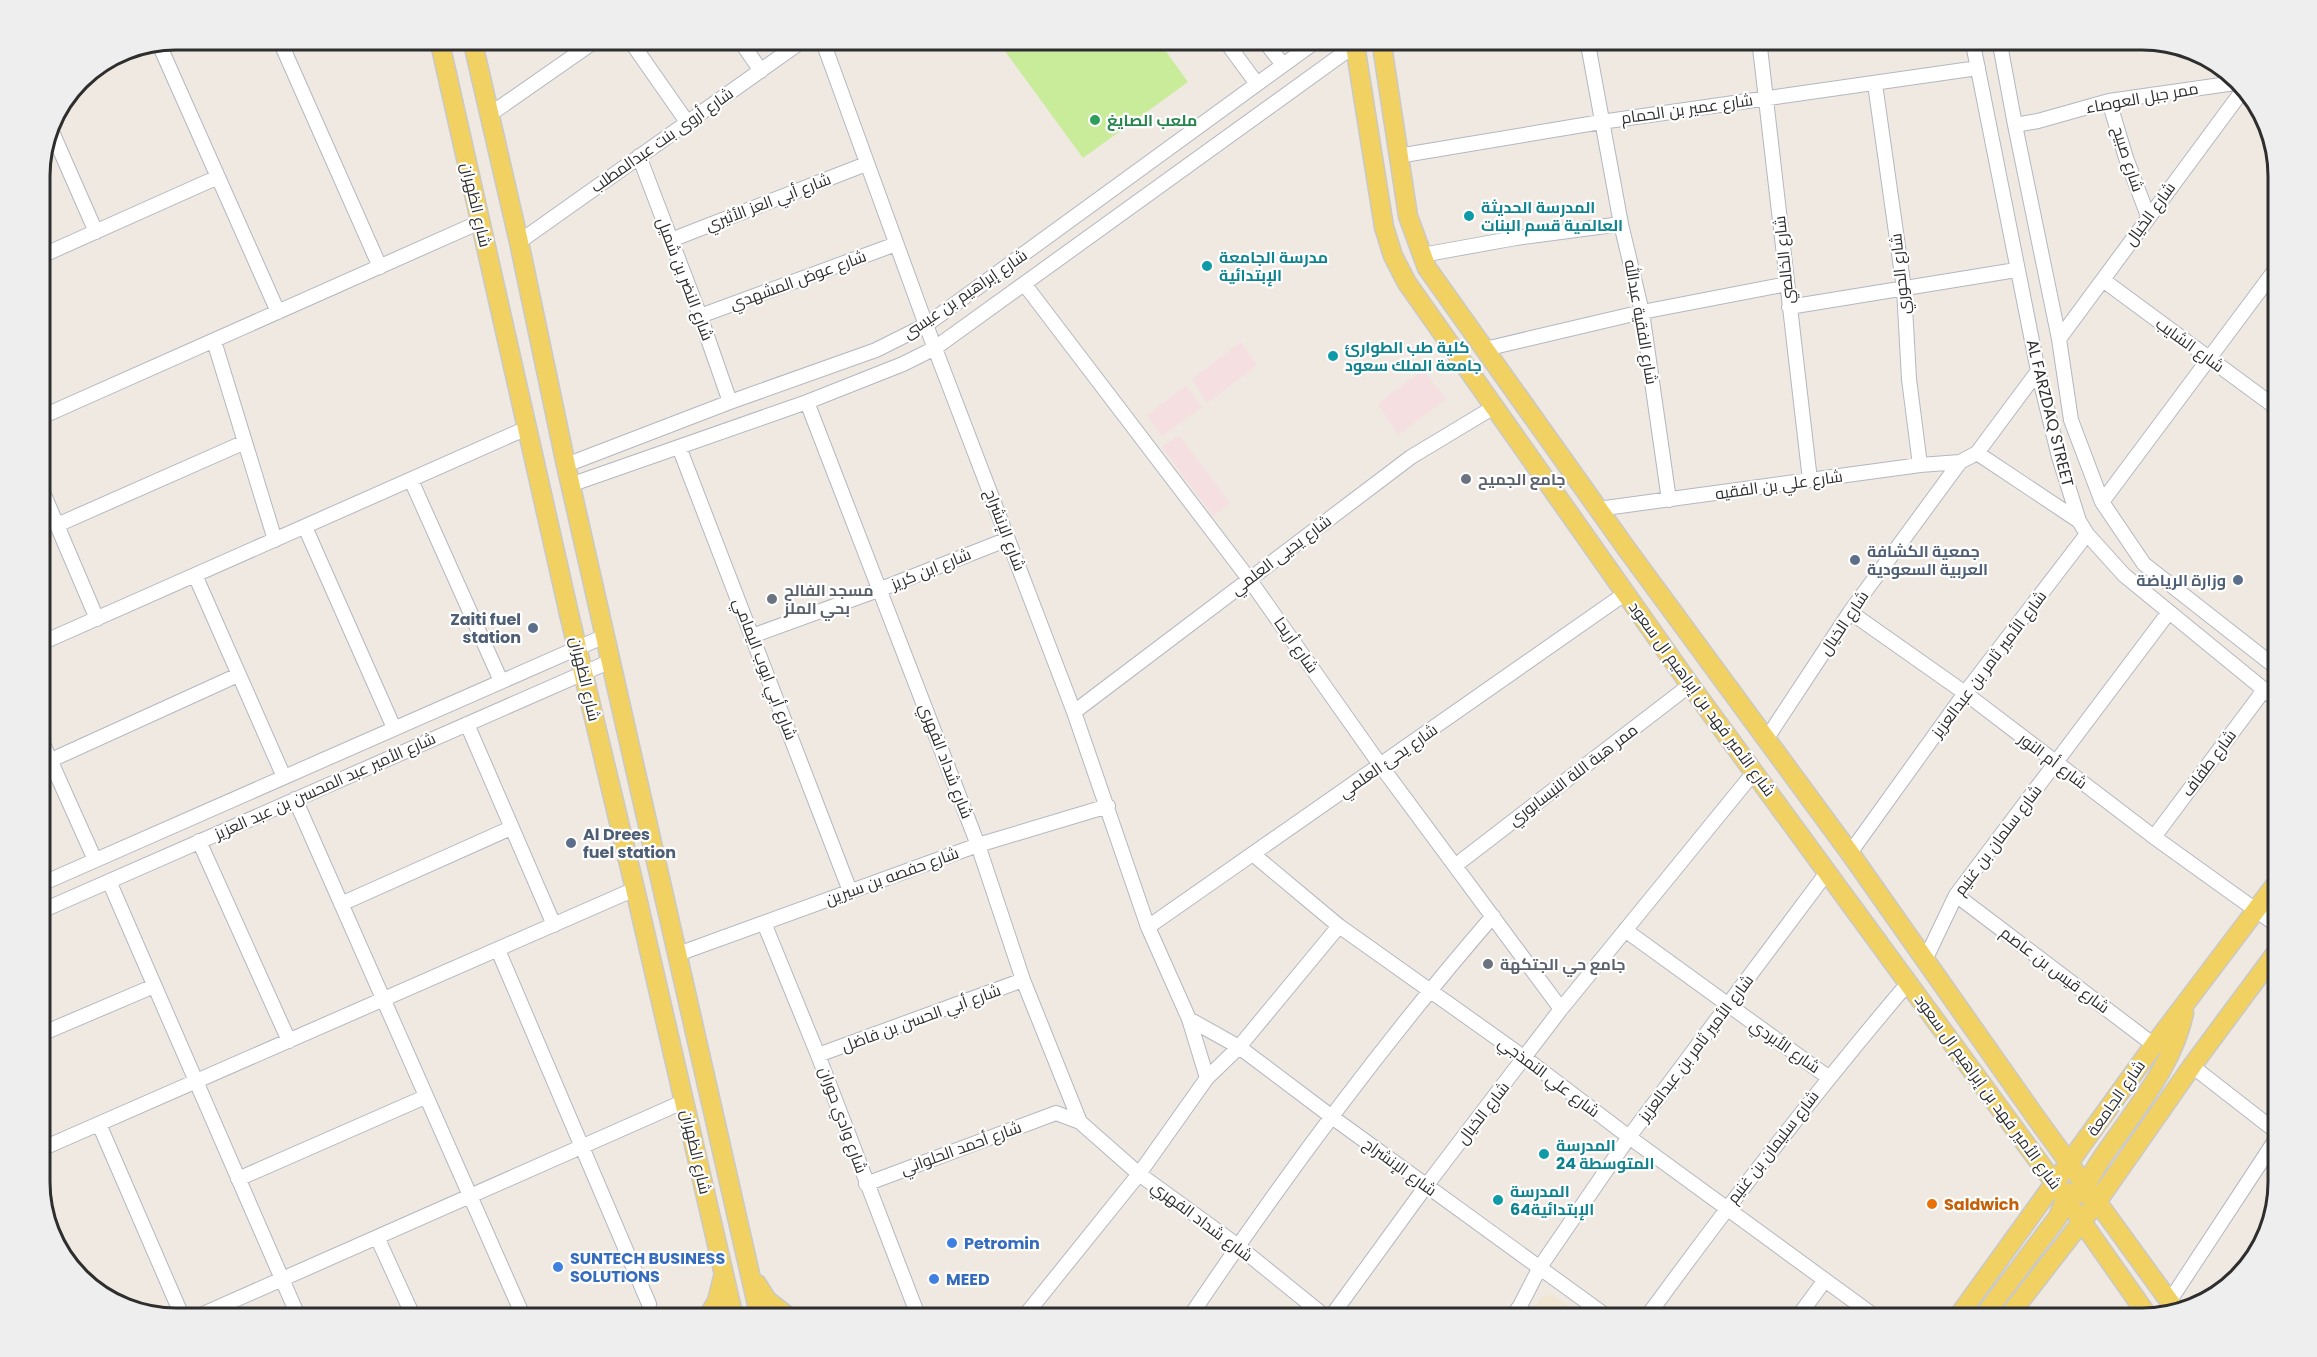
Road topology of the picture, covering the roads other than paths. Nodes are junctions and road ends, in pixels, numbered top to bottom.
1 (166, 50) edge
2 (284, 50) edge
3 (441, 50) edge
4 (474, 50) edge
5 (582, 50) edge
6 (637, 50) edge
7 (747, 50) edge
8 (789, 50) edge
9 (826, 50) edge
10 (1232, 50) edge
11 (1271, 50) edge
12 (1304, 50) edge
13 (1343, 50) edge
14 (1355, 50) edge
15 (1383, 50) edge
16 (1589, 50) edge
17 (1760, 50) edge
18 (1974, 50) edge
19 (2001, 50) edge
20 (1283, 65) junction
21 (1978, 68) junction
22 (761, 70) junction
23 (1257, 84) junction
24 (1875, 84) junction
25 (2229, 84) edge
26 (2239, 95) edge
27 (1767, 98) junction
28 (2109, 101) junction
29 (489, 115) junction
30 (687, 122) junction
31 (1601, 122) junction
32 (2015, 125) junction
33 (55, 139) edge
34 (639, 156) junction
35 (1398, 156) junction
36 (866, 164) junction
37 (218, 177) junction
38 (2148, 216) junction
39 (480, 222) junction
40 (1621, 224) junction
41 (96, 232) junction
42 (671, 240) junction
43 (519, 242) junction
44 (896, 244) junction
45 (50, 252) edge
46 (1422, 255) junction
47 (380, 267) junction
48 (2016, 270) junction
49 (2103, 280) junction
50 (2267, 281) edge
51 (1787, 284) junction
52 (1025, 285) junction
53 (1904, 289) junction
54 (1789, 307) junction
55 (278, 312) junction
56 (1642, 312) junction
57 (700, 316) junction
58 (926, 325) junction
59 (2059, 339) junction
60 (213, 341) junction
61 (935, 348) junction
62 (1485, 349) junction
63 (2209, 359) junction
64 (2037, 371) junction
65 (2267, 401) edge
66 (730, 402) junction
67 (807, 402) junction
68 (1494, 407) junction
69 (50, 413) edge
70 (527, 428) junction
71 (245, 442) junction
72 (679, 447) junction
73 (1977, 453) junction
74 (1960, 462) junction
75 (566, 465) junction
76 (1920, 465) junction
77 (411, 480) junction
78 (1810, 480) junction
79 (570, 485) junction
80 (1669, 500) junction
81 (2102, 502) junction
82 (50, 509) edge
83 (1598, 509) junction
84 (2079, 521) junction
85 (57, 525) junction
86 (305, 527) junction
87 (2087, 534) junction
88 (1008, 538) junction
89 (275, 540) junction
90 (195, 575) junction
91 (1249, 579) junction
92 (881, 589) junction
93 (1626, 593) junction
94 (1850, 612) junction
95 (2169, 612) junction
96 (97, 619) junction
97 (605, 636) junction
98 (752, 636) junction
99 (50, 640) edge
100 (577, 648) junction
101 (610, 661) junction
102 (2267, 661) edge
103 (583, 673) junction
104 (238, 675) junction
105 (501, 681) junction
106 (1690, 685) junction
107 (2264, 690) junction
108 (1965, 693) junction
109 (2268, 693) edge
110 (1074, 712) junction
111 (467, 724) junction
112 (394, 728) junction
113 (1767, 738) junction
114 (51, 760) joint
115 (2055, 763) junction
116 (1381, 766) junction
117 (1755, 771) junction
118 (284, 777) junction
119 (295, 799) junction
120 (1108, 806) junction
121 (511, 828) junction
122 (2154, 837) junction
123 (199, 841) junction
124 (978, 845) junction
125 (1850, 853) junction
126 (1254, 855) junction
127 (95, 860) junction
128 (1456, 865) junction
129 (1828, 871) junction
130 (50, 880) edge
131 (109, 881) junction
132 (635, 890) junction
133 (850, 891) junction
134 (2268, 894) edge
135 (1956, 895) junction
136 (341, 904) junction
137 (50, 907) edge
138 (2255, 911) junction
139 (1493, 916) junction
140 (2268, 919) edge
141 (764, 923) junction
142 (554, 925) junction
143 (1339, 926) junction
144 (1148, 927) junction
145 (1625, 930) junction
146 (498, 950) junction
147 (678, 954) junction
148 (1925, 960) junction
149 (2268, 964) edge
150 (1023, 980) junction
151 (1909, 982) junction
152 (154, 986) junction
153 (1430, 989) junction
154 (383, 1000) junction
155 (2187, 1002) junction
156 (1727, 1005) junction
157 (1561, 1009) junction
158 (1189, 1019) junction
159 (50, 1030) edge
160 (290, 1041) junction
161 (2154, 1045) junction
162 (1239, 1047) junction
163 (818, 1055) junction
164 (1525, 1058) junction
165 (2192, 1066) junction
166 (1828, 1077) junction
167 (1207, 1078) junction
168 (196, 1082) junction
169 (425, 1096) junction
170 (685, 1101) junction
171 (1056, 1113) joint
172 (1332, 1117) junction
173 (1080, 1122) junction
174 (99, 1124) junction
175 (2268, 1126) edge
176 (1629, 1137) junction
177 (50, 1145) edge
178 (582, 1146) junction
179 (2268, 1150) edge
180 (2070, 1164) junction
181 (1139, 1174) junction
182 (238, 1179) junction
183 (866, 1184) junction
184 (2055, 1184) junction
185 (1426, 1186) junction
186 (2086, 1186) junction
187 (470, 1196) junction
188 (2066, 1199) junction
189 (2097, 1202) junction
190 (1726, 1208) junction
191 (2082, 1221) junction
192 (377, 1237) junction
193 (1238, 1246) junction
194 (1540, 1267) junction
195 (724, 1272) junction
196 (750, 1272) junction
197 (282, 1279) junction
198 (1826, 1280) junction
199 (2174, 1303) edge
200 (649, 1304) dead end
201 (2170, 1304) edge
202 (179, 1308) edge
203 (217, 1308) edge
204 (295, 1308) edge
205 (409, 1308) edge
206 (520, 1308) edge
207 (712, 1308) edge
208 (732, 1308) edge
209 (758, 1308) edge
210 (777, 1308) edge
211 (915, 1308) edge
212 (1031, 1308) edge
213 (1196, 1308) edge
214 (1316, 1308) edge
215 (1335, 1308) edge
216 (1518, 1308) edge
217 (1595, 1308) edge
218 (1653, 1308) edge
219 (1805, 1308) edge
220 (1864, 1308) edge
221 (1965, 1308) edge
222 (1990, 1308) edge
223 (2015, 1308) edge
224 (2142, 1308) edge

1 - 37 street
2 - 47 street
3 - 39 main road, شارع الظهران
4 - 29 main road, شارع الظهران
5 - 29 street
6 - 30 street
7 - 22 street
8 - 22 street, شارع أروى بنت عبدالمطلب
9 - 36 street, شارع الإنشراح
10 - 23 street
11 - 20 street
12 - 20 street, شارع إبراهيم بن عيسى
13 - 52 street
14 - 68 main road, شارع الأمير فهد بن إبراهيم ال سعود
15 - 35 main road, شارع الأمير فهد بن إبراهيم ال سعود
16 - 31 street, شارع الفقية عبدالله
17 - 27 street, شارع الخالصي
18 - 21 street, AL FARZDAQ STREET
19 - 32 street, AL FARZDAQ STREET
20 - 23 street, شارع إبراهيم بن عيسى
21 - 24 street, شارع عمير بن الحمام
21 - 48 street, AL FARZDAQ STREET
22 - 30 street, شارع أروى بنت عبدالمطلب
23 - 58 street, شارع إبراهيم بن عيسى
24 - 27 street, شارع عمير بن الحمام
24 - 53 street, شارع الحوري
25 - 28 street, ممر جبل العوصاء
26 - 38 street, شارع الخيال
27 - 31 street, شارع عمير بن الحمام
27 - 51 street, شارع الخالصي
28 - 32 street, ممر جبل العوصاء
28 - 38 street, شارع صبيح
29 - 43 main road, شارع الظهران
30 - 34 street, شارع أروى بنت عبدالمطلب
31 - 35 street, شارع عمير بن الحمام
31 - 40 street, شارع الفقية عبدالله
32 - 59 street, AL FARZDAQ STREET
33 - 41 street
34 - 42 street, شارع النضر بن شميل
34 - 43 street, شارع أروى بنت عبدالمطلب
35 - 46 main road, شارع الأمير فهد بن إبراهيم ال سعود
36 - 42 street, شارع أبي العز الأثيري
36 - 44 street, شارع الإنشراح
37 - 41 street
37 - 55 street
38 - 49 street, شارع الخيال
39 - 47 street
39 - 70 main road, شارع الظهران
40 - 46 street
40 - 56 street, شارع الفقية عبدالله
41 - 45 street
42 - 57 street, شارع النضر بن شميل
43 - 75 main road, شارع الظهران
44 - 57 street, شارع عوض المشهدي
44 - 58 street, شارع الإنشراح
46 - 62 main road, شارع الأمير فهد بن إبراهيم ال سعود
47 - 55 street
48 - 53 street
48 - 64 street, AL FARZDAQ STREET
49 - 59 street, شارع الخيال
49 - 63 street, شارع الشايب
50 - 63 street
51 - 54 street, شارع الخالصي
51 - 56 street
52 - 61 street
52 - 91 street, شارع أريحا
53 - 54 street
53 - 76 street, شارع الحوري
54 - 78 street, شارع الخالصي
55 - 60 street
56 - 62 street
56 - 80 street, شارع الفقية عبدالله
57 - 66 street, شارع النضر بن شميل
58 - 61 street, شارع الإنشراح
58 - 66 street, شارع إبراهيم بن عيسى
59 - 81 street, AL FARZDAQ STREET
60 - 69 street
60 - 71 street
61 - 67 street
61 - 88 street, شارع الإنشراح
62 - 83 main road, شارع الأمير فهد بن إبراهيم ال سعود
63 - 65 street, شارع الشايب
63 - 81 street
64 - 73 street, شارع الخيال
64 - 84 street, AL FARZDAQ STREET
66 - 75 street, شارع إبراهيم بن عيسى
67 - 72 street
67 - 92 street, شارع شداد الفهري
68 - 91 street, شارع يحيى العلمي
68 - 93 main road, شارع الأمير فهد بن إبراهيم ال سعود
70 - 77 street
70 - 100 main road, شارع الظهران
71 - 85 street
71 - 89 street
72 - 79 street
72 - 98 street, شارع أبي ايوب اليمامي
73 - 74 street, شارع الخيال
73 - 84 street
74 - 76 street, شارع علي بن الفقيه
74 - 94 street, شارع الخيال
75 - 79 main road, شارع الظهران
76 - 78 street, شارع علي بن الفقيه
77 - 86 street
77 - 105 street
78 - 80 street, شارع علي بن الفقيه
79 - 97 main road, شارع الظهران
80 - 83 street, شارع علي بن الفقيه
81 - 102 street, AL FARZDAQ STREET
82 - 85 street
83 - 113 main road, شارع الأمير فهد بن إبراهيم ال سعود
84 - 87 street, AL FARZDAQ STREET
85 - 96 street
86 - 89 street
86 - 112 street
87 - 95 street, AL FARZDAQ STREET
87 - 108 street, شارع الأمير ثامر بن عبدالعزيز
88 - 92 street, شارع ابن كريز
88 - 110 street, شارع الإنشراح
89 - 90 street
90 - 96 street
90 - 104 street
91 - 110 street, شارع يحيى العلمي
91 - 116 street, شارع أريحا
92 - 98 street, شارع ابن كريز
92 - 124 street, شارع شداد الفهري
93 - 106 main road, شارع الأمير فهد بن إبراهيم ال سعود
93 - 116 street, شارع يحئ العلمي
94 - 108 street, شارع أم النور
94 - 113 street, شارع الخيال
95 - 107 street, AL FARZDAQ STREET
95 - 115 street, شارع سلمان بن غنيم
96 - 99 street
97 - 100 street, شارع الأمير عبد المحسن بن عبد العزيز
97 - 101 main road, شارع الظهران
98 - 133 street, شارع أبي ايوب اليمامي
100 - 103 main road, شارع الظهران
100 - 105 street, شارع الأمير عبد المحسن بن عبد العزيز
101 - 103 street, شارع الأمير عبد المحسن بن عبد العزيز
101 - 147 main road, شارع الظهران
103 - 111 street, شارع الأمير عبد المحسن بن عبد العزيز
103 - 132 main road, شارع الظهران
104 - 114 street
104 - 118 street
105 - 112 street, شارع الأمير عبد المحسن بن عبد العزيز
106 - 117 main road, شارع الأمير فهد بن إبراهيم ال سعود
106 - 128 street, ممر هبة اللة النيسابوري
107 - 109 street, AL FARZDAQ STREET
107 - 122 street, شارع طفاف
108 - 115 street, شارع أم النور
108 - 125 street, شارع الأمير ثامر بن عبدالعزيز
110 - 120 street, شارع الإنشراح
111 - 119 street, شارع الأمير عبد المحسن بن عبد العزيز
111 - 121 street
112 - 118 street, شارع الأمير عبد المحسن بن عبد العزيز
113 - 125 main road, شارع الأمير فهد بن إبراهيم ال سعود
114 - 127 street
115 - 122 street, شارع أم النور
115 - 135 street, شارع سلمان بن غنيم
116 - 126 street, شارع يحئ العلمي
116 - 128 street, شارع أريحا
117 - 129 main road, شارع الأمير فهد بن إبراهيم ال سعود
117 - 145 street, شارع الخيال
118 - 127 street, شارع الأمير عبد المحسن بن عبد العزيز
119 - 123 street, شارع الأمير عبد المحسن بن عبد العزيز
119 - 136 street
120 - 124 street, شارع حفصه بن سيرين
120 - 144 street, شارع الإنشراح
121 - 136 street
121 - 142 street
122 - 138 street, شارع أم النور
123 - 131 street, شارع الأمير عبد المحسن بن عبد العزيز
123 - 160 street
124 - 133 street, شارع حفصه بن سيرين
124 - 150 street, شارع شداد الفهري
125 - 148 main road, شارع الأمير فهد بن إبراهيم ال سعود
126 - 143 street, شارع علي النمذجي
126 - 144 street, شارع يحئ العلمي
127 - 130 street, شارع الأمير عبد المحسن بن عبد العزيز
128 - 139 street, شارع أريحا
129 - 151 main road, شارع الأمير فهد بن إبراهيم ال سعود
129 - 156 street, شارع الأمير ثامر بن عبدالعزيز
131 - 137 street, شارع الأمير عبد المحسن بن عبد العزيز
131 - 152 street
132 - 142 street
132 - 170 main road, شارع الظهران
133 - 141 street, شارع حفصه بن سيرين
134 - 138 main road, شارع الجامعة
135 - 148 street, شارع سلمان بن غنيم
135 - 161 street, شارع قيس بن عاصم
136 - 154 street
138 - 140 street, شارع أم النور
138 - 155 main road, شارع الجامعة
139 - 153 street
139 - 157 street, شارع أريحا
141 - 147 street, شارع حفصه بن سيرين
141 - 163 street, شارع وادي حوران
142 - 146 street
143 - 153 street, شارع علي النمذجي
143 - 162 street
144 - 158 street, شارع الإنشراح
145 - 156 street, شارع الأبردي
145 - 157 street, شارع الخيال
146 - 154 street
146 - 178 street
147 - 196 main road, شارع الظهران
148 - 180 main road, شارع الأمير فهد بن إبراهيم ال سعود
149 - 165 main road
150 - 163 street, شارع أبي الحسن بن فاضل
150 - 173 street, شارع شداد الفهري
151 - 166 street, شارع سليمان بن غنيم
151 - 184 main road, شارع الأمير فهد بن إبراهيم ال سعود
152 - 159 street
152 - 168 street
153 - 164 street, شارع علي النمذجي
153 - 172 street
154 - 160 street
154 - 169 street
155 - 161 main road, شارع الجامعة
155 - 186 main road
156 - 166 street, شارع الأبردي
156 - 176 street, شارع الأمير ثامر بن عبدالعزيز
157 - 164 street, شارع الخيال
158 - 162 street, شارع الإنشراح
158 - 167 street, شارع الإنشراح
160 - 168 street
161 - 180 main road, شارع الجامعة
162 - 167 street
162 - 172 street, شارع الإنشراح
163 - 183 street, شارع وادي حوران
164 - 176 street, شارع علي النمذجي
164 - 185 street, شارع الخيال
165 - 175 street
165 - 189 main road
166 - 190 street, شارع سليمان بن غنيم
167 - 181 street
168 - 174 street
168 - 182 street
169 - 182 street
169 - 187 street
170 - 178 street
170 - 195 main road, شارع الظهران
171 - 173 street, شارع شداد الفهري
171 - 183 street, شارع أحمد الحلواني
172 - 185 street, شارع الإنشراح
172 - 193 street
173 - 181 street, شارع شداد الفهري
174 - 177 street
174 - 202 street
176 - 190 street, شارع علي النمذجي
176 - 194 street, شارع الأمير ثامر بن عبدالعزيز
178 - 187 street
178 - 200 street
179 - 199 street
180 - 184 main road, شارع الجامعة
180 - 186 main road, شارع الأمير فهد بن إبراهيم ال سعود
180 - 188 main road
181 - 193 street, شارع شداد الفهري
181 - 212 street
182 - 197 street
183 - 211 street, شارع وادي حوران
184 - 188 main road, شارع الأمير فهد بن إبراهيم ال سعود
184 - 221 main road, شارع الجامعة
185 - 194 street, شارع الإنشراح
185 - 215 street, شارع الخيال
186 - 189 main road, شارع الأمير فهد بن إبراهيم ال سعود
186 - 191 main road
187 - 192 street
187 - 206 street
188 - 191 main road, شارع الأمير فهد بن إبراهيم ال سعود
188 - 222 main road
189 - 191 main road
189 - 201 main road, شارع الأمير فهد بن إبراهيم ال سعود
190 - 198 street, شارع علي النمذجي
190 - 218 street, شارع سليمان بن غنيم
191 - 223 main road
191 - 224 main road, شارع الأمير فهد بن إبراهيم ال سعود
192 - 197 street
192 - 205 street
193 - 213 street
193 - 214 street, شارع شداد الفهري
194 - 216 street, شارع الأمير ثامر بن عبدالعزيز
194 - 217 street, شارع الإنشراح
195 - 207 main road
195 - 208 main road, شارع الظهران
196 - 209 main road, شارع الظهران
196 - 210 main road
197 - 203 street
197 - 204 street
198 - 219 street
198 - 220 street, شارع علي النمذجي

